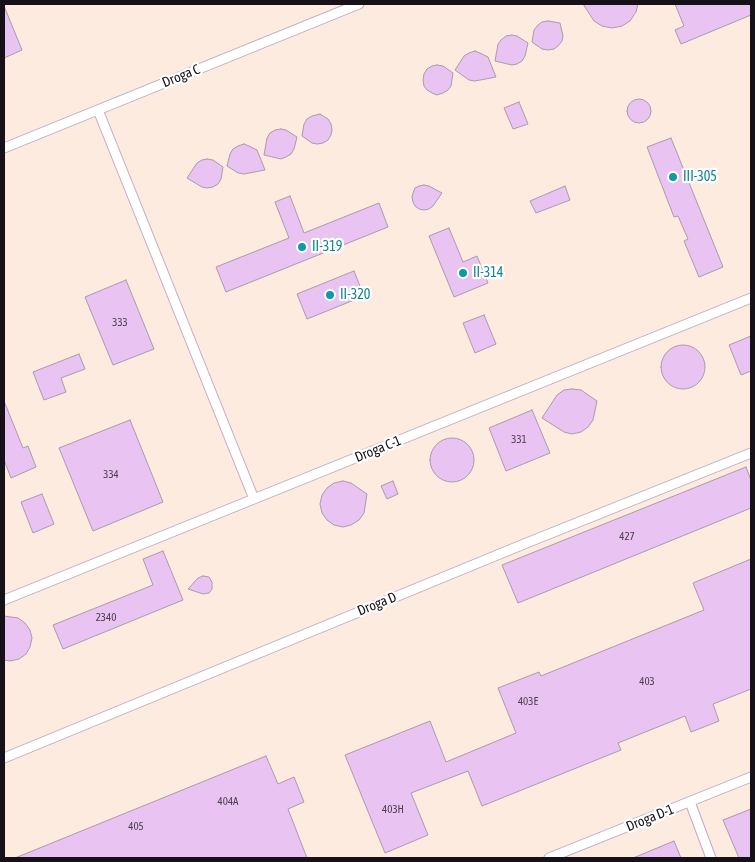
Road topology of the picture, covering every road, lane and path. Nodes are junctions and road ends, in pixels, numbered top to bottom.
1 (359, 4) edge
2 (98, 110) junction
3 (4, 148) edge
4 (751, 298) edge
5 (751, 453) edge
6 (254, 499) junction
7 (4, 600) edge
8 (4, 758) edge
9 (751, 777) edge
10 (690, 802) junction
11 (555, 857) edge
12 (711, 858) edge

1 - 2 lane, Droga C
2 - 3 lane, Droga C
2 - 6 lane
4 - 6 lane, Droga C-1
5 - 8 lane, Droga D
6 - 7 lane, Droga C-1
9 - 10 lane, Droga D-1
10 - 11 lane, Droga D-1
10 - 12 lane

